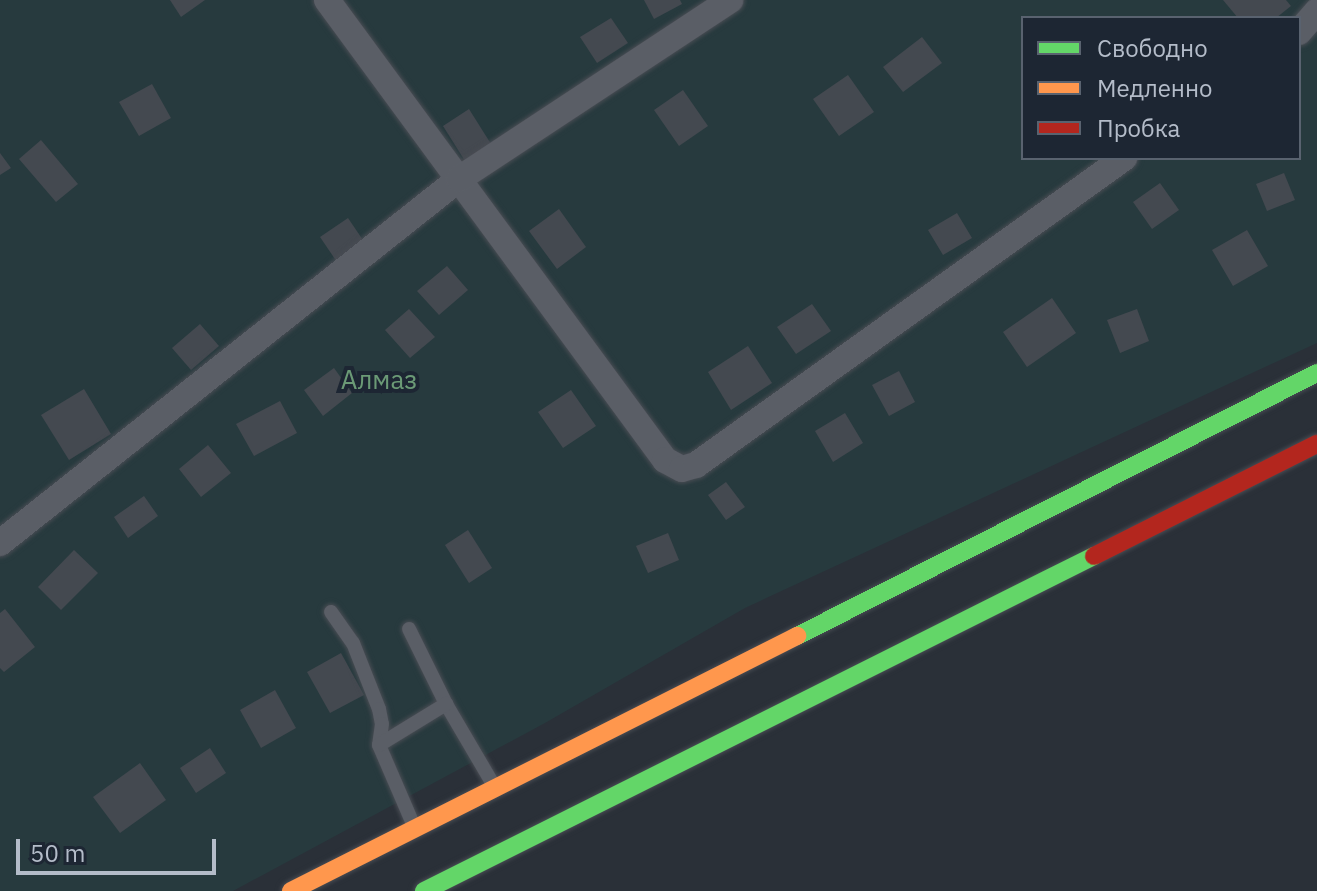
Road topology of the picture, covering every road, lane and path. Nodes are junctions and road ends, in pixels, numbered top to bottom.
1 (327, 0) edge
2 (730, 0) edge
3 (1317, 11) edge
4 (1301, 30) edge
5 (1121, 160) edge
6 (459, 179) junction
7 (1317, 373) edge
8 (1317, 444) edge
9 (0, 543) edge
10 (331, 612) dead end
11 (409, 629) dead end
12 (446, 704) junction
13 (379, 745) junction
14 (495, 788) junction
15 (415, 828) junction
16 (291, 891) edge
17 (424, 891) edge

1 - 6 street
2 - 6 street
3 - 4 street
5 - 6 street
6 - 9 street
7 - 14 main road
8 - 17 main road
10 - 13 lane
11 - 12 lane
12 - 13 lane
12 - 14 lane
13 - 15 lane
14 - 15 main road
15 - 16 main road

